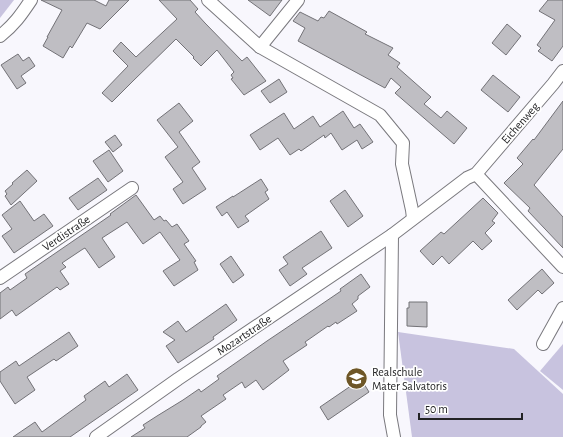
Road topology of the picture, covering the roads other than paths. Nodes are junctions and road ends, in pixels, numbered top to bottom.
1 (31, 0) edge
2 (208, 0) edge
3 (298, 0) edge
4 (0, 36) edge
5 (260, 47) junction
6 (563, 71) edge
7 (476, 174) junction
8 (132, 188) dead end
9 (413, 218) junction
10 (392, 235) junction
11 (563, 267) edge
12 (0, 278) edge
13 (563, 308) edge
14 (543, 344) dead end
15 (96, 437) edge
16 (394, 437) edge

1 - 4 street
2 - 5 street
3 - 5 street
5 - 9 street
6 - 7 street, Eichenweg
7 - 9 street, Mozartstraße
7 - 11 street
8 - 12 street, Verdistraße
9 - 10 street, Mozartstraße
10 - 15 street, Mozartstraße
10 - 16 street
13 - 14 street

